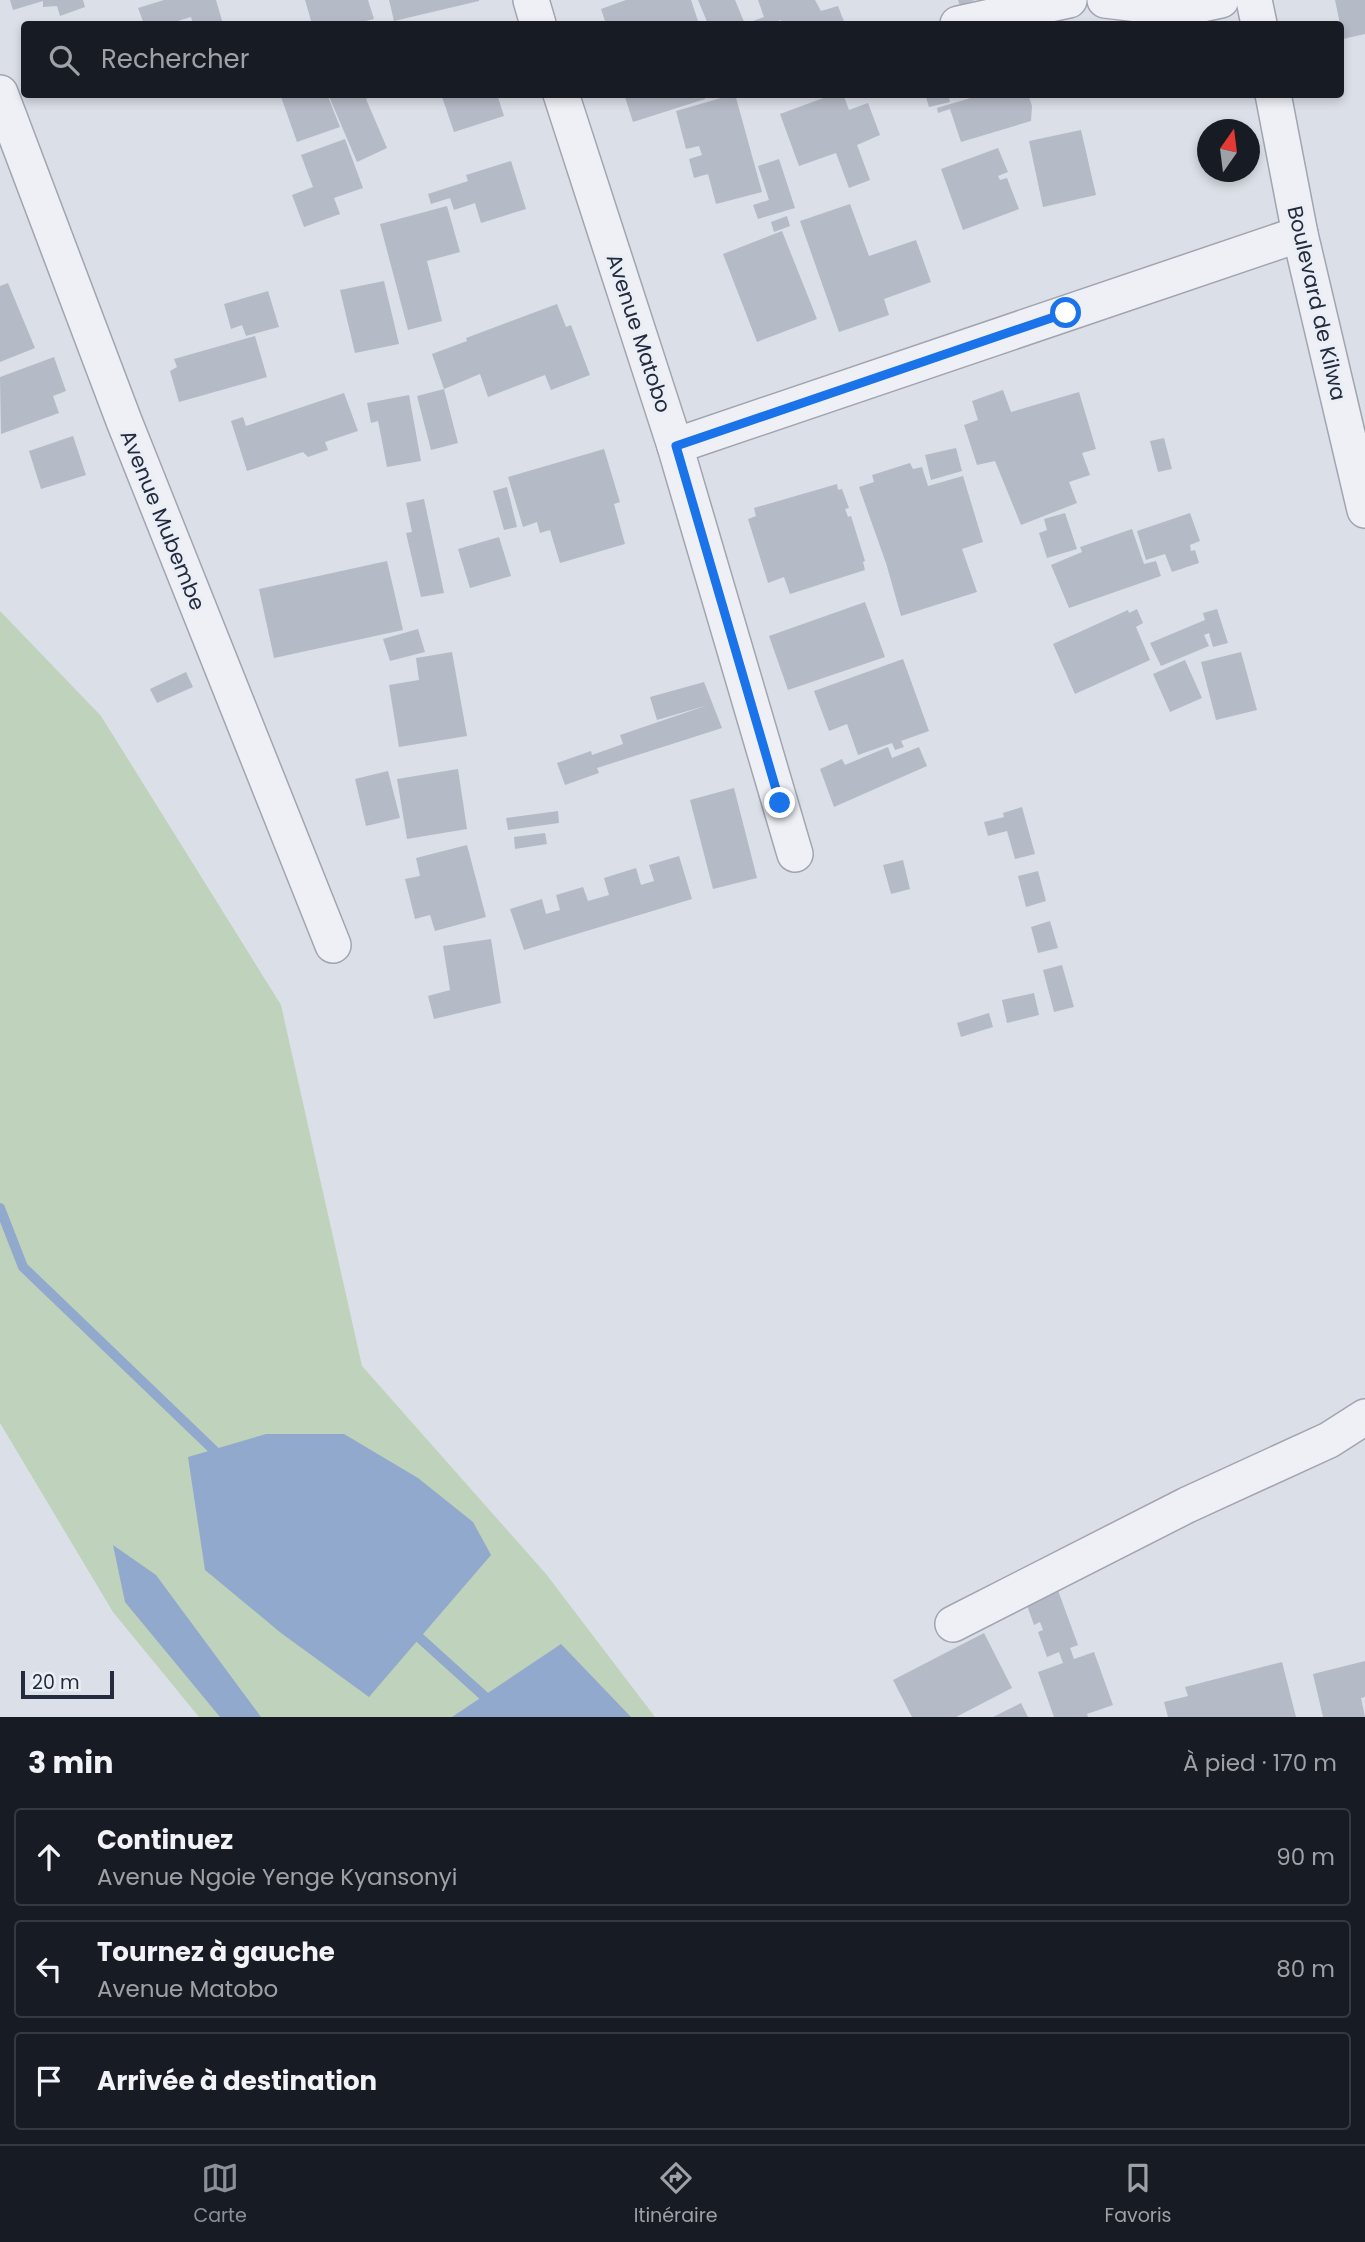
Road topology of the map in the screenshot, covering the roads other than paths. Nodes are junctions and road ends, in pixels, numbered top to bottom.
1 (531, 0) edge
2 (1069, 0) edge
3 (1105, 0) edge
4 (1221, 0) edge
5 (1254, 0) edge
6 (537, 21) edge
7 (972, 21) edge
8 (1258, 21) edge
9 (0, 93) edge
10 (562, 98) edge
11 (1274, 98) edge
12 (1300, 233) junction
13 (676, 446) junction
14 (1365, 510) edge
15 (794, 855) dead end
16 (334, 944) dead end
17 (1365, 1417) edge
18 (953, 1624) dead end

1 - 6 street
2 - 7 street
3 - 4 street
5 - 8 street
9 - 16 street, Avenue Mubembe
10 - 13 street, Avenue Matobo
11 - 12 street, Boulevard de Kilwa
12 - 13 street
12 - 14 street, Boulevard de Kilwa
13 - 15 street, Avenue Matobo
17 - 18 street

